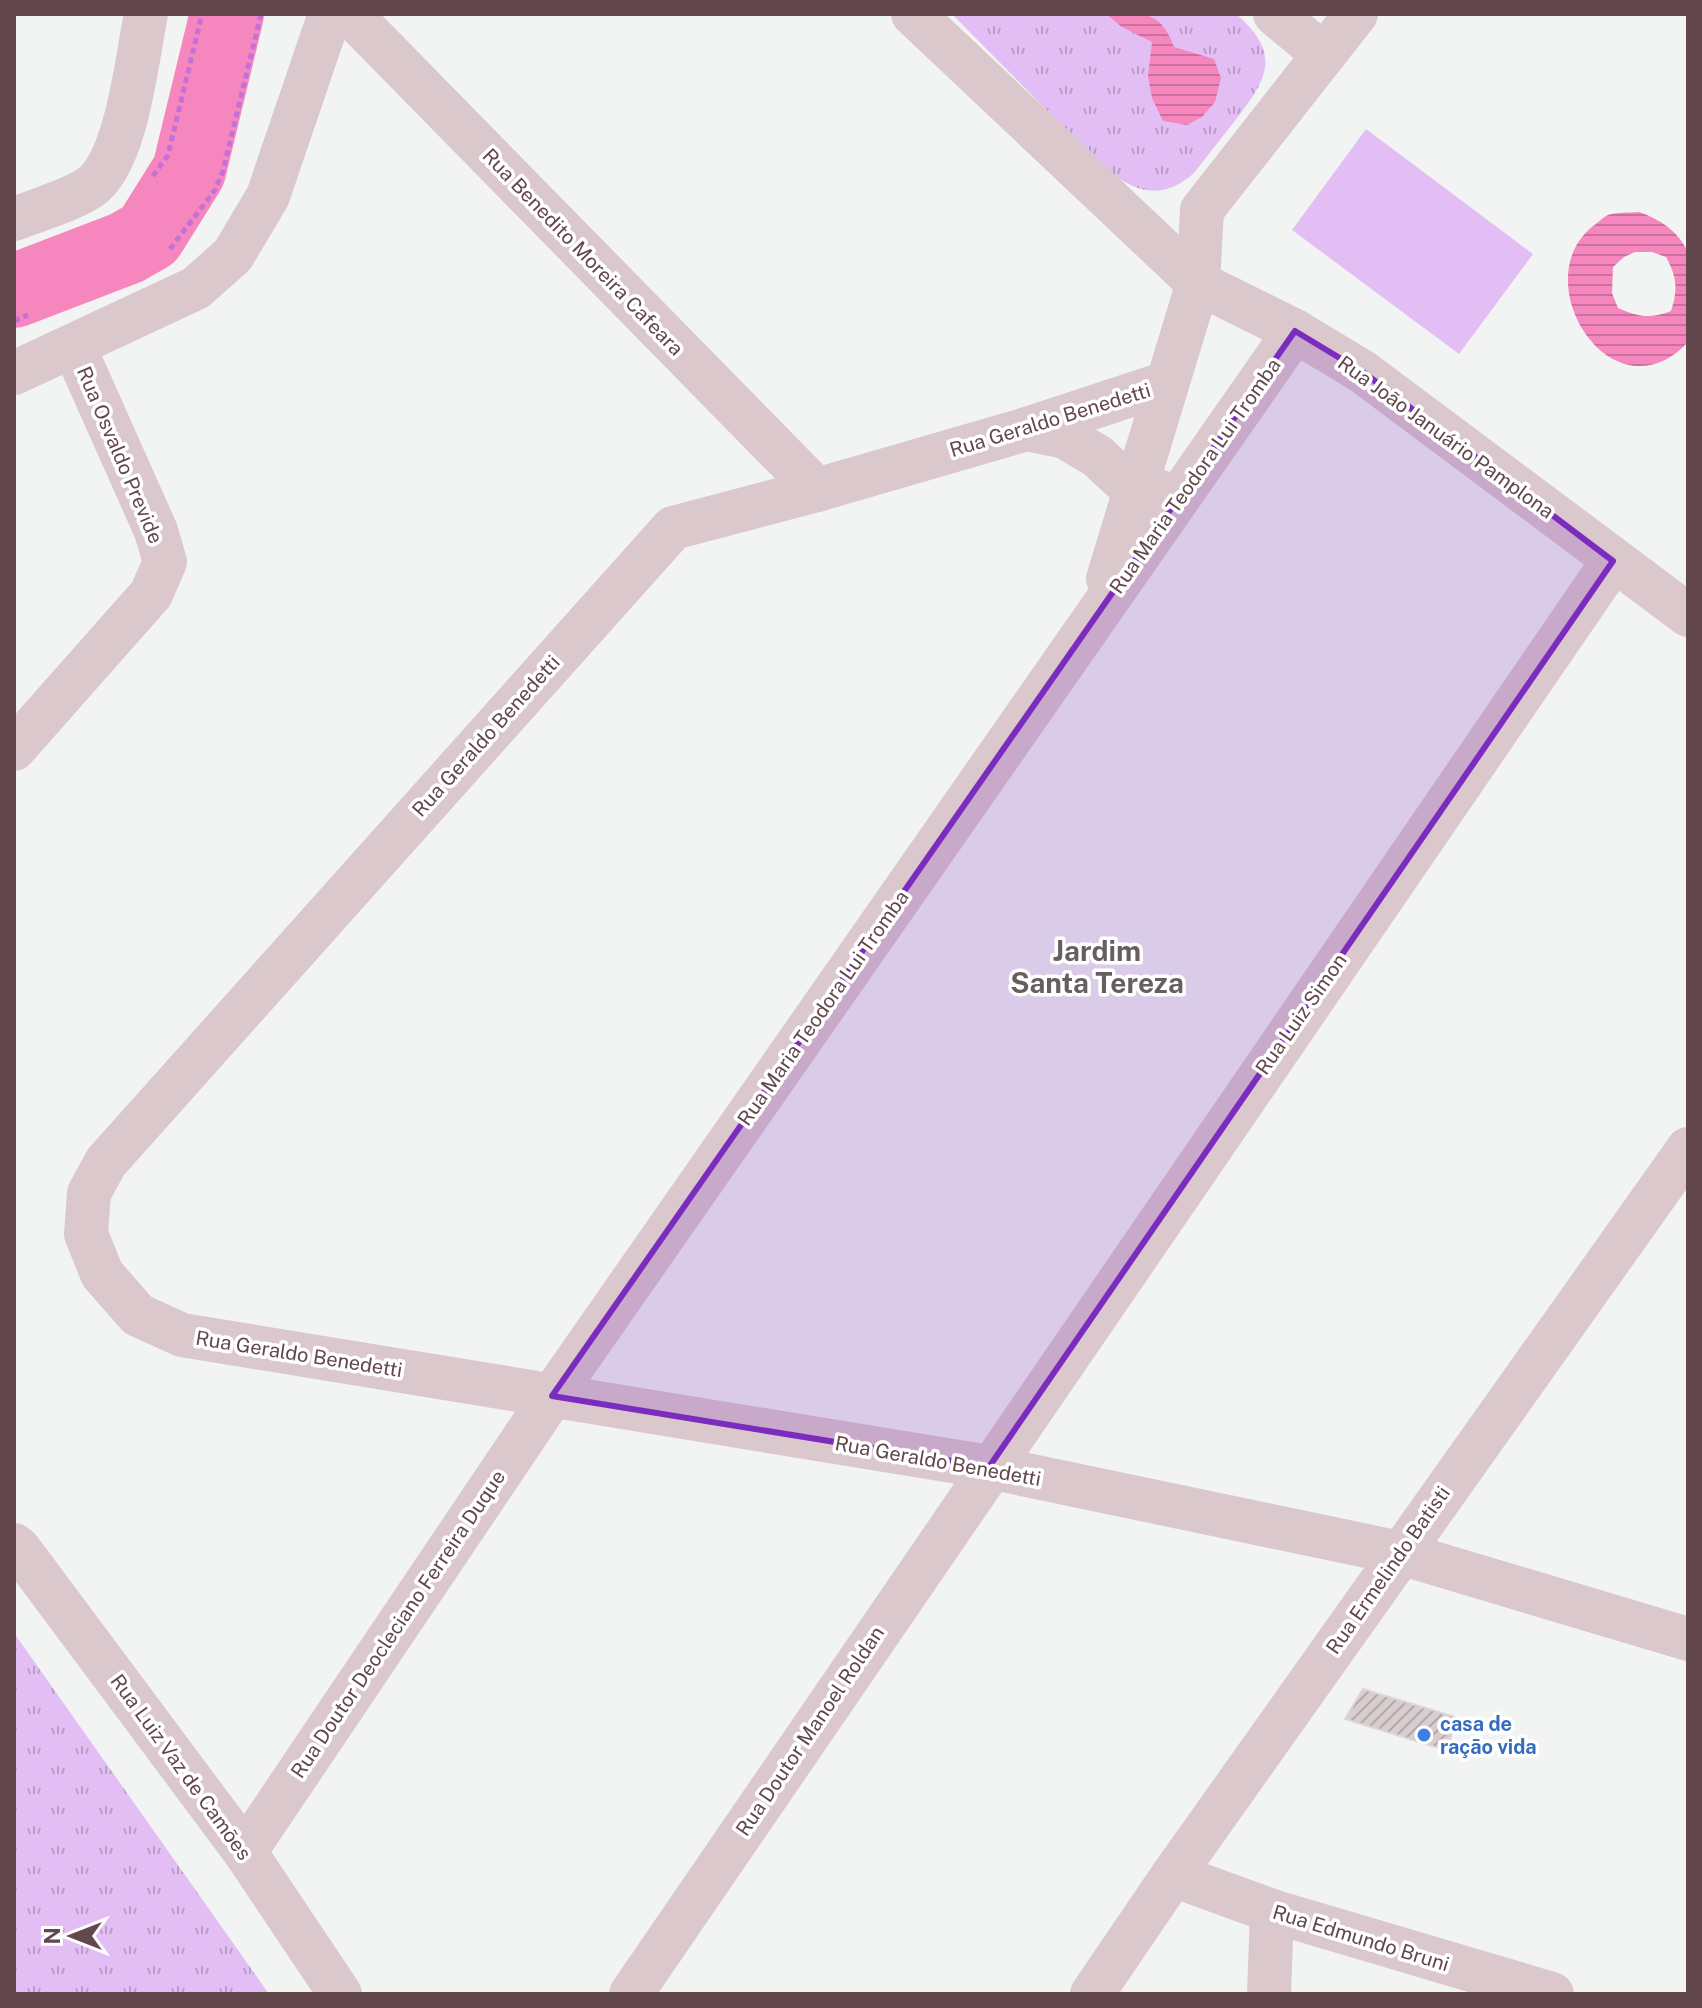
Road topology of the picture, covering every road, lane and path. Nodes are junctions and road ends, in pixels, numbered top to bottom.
1 (146, 14) edge
2 (261, 14) edge
3 (330, 14) edge
4 (350, 14) edge
5 (913, 14) edge
6 (1275, 14) edge
7 (1356, 14) edge
8 (1324, 55) junction
9 (14, 219) edge
10 (163, 257) dead end
11 (1198, 283) junction
12 (29, 315) dead end
13 (14, 321) edge
14 (1295, 331) junction
15 (74, 347) junction
16 (14, 373) edge
17 (1167, 383) junction
18 (1027, 429) junction
19 (1191, 483) junction
20 (817, 490) junction
21 (1135, 491) junction
22 (1613, 561) junction
23 (1688, 615) edge
24 (1095, 620) junction
25 (14, 749) edge
26 (1688, 1149) edge
27 (1672, 1202) edge
28 (552, 1396) junction
29 (989, 1467) junction
30 (14, 1545) edge
31 (1400, 1553) junction
32 (1688, 1639) edge
33 (245, 1852) junction
34 (1173, 1875) junction
35 (1272, 1911) junction
36 (340, 1994) edge
37 (631, 1994) edge
38 (1092, 1994) edge
39 (1269, 1994) edge
40 (1552, 1994) edge

1 - 9 street
2 - 10 path
3 - 15 street
4 - 20 street, Rua Benedito Moreira Cafeara
5 - 11 street, Rua João Januário Pamplona
6 - 8 street
7 - 8 street, Rua Maria Teodora Lui Tromba
8 - 11 street, Rua Maria Teodora Lui Tromba
11 - 14 street, Rua João Januário Pamplona
11 - 17 street, Rua Maria Teodora Lui Tromba
12 - 13 path
14 - 19 street, Rua Maria Teodora Lui Tromba
14 - 22 street, Rua João Januário Pamplona
15 - 16 street
15 - 25 street, Rua Osvaldo Previde
17 - 18 street, Rua Geraldo Benedetti
17 - 21 street, Rua Maria Teodora Lui Tromba
18 - 20 street, Rua Geraldo Benedetti
18 - 21 street
19 - 21 street
19 - 24 street, Rua Maria Teodora Lui Tromba
20 - 28 street, Rua Geraldo Benedetti
21 - 24 street, Rua Maria Teodora Lui Tromba
22 - 23 street, Rua João Januário Pamplona
22 - 29 street, Rua Luiz Simon
24 - 28 street, Rua Maria Teodora Lui Tromba
26 - 27 street, Rua Ermelindo Batisti
27 - 31 street, Rua Ermelindo Batisti
28 - 29 street, Rua Geraldo Benedetti
28 - 33 street, Rua Doutor Deocleciano Ferreira Duque
29 - 31 street, Rua Geraldo Benedetti
29 - 37 street, Rua Doutor Manoel Roldan
30 - 33 street, Rua Luiz Vaz de Camões
31 - 32 street, Rua Geraldo Benedetti
31 - 34 street, Rua Ermelindo Batisti
33 - 36 street, Rua Luiz Vaz de Camões
34 - 35 street, Rua Edmundo Bruni
34 - 38 street, Rua Ermelindo Batisti
35 - 39 street
35 - 40 street, Rua Edmundo Bruni

